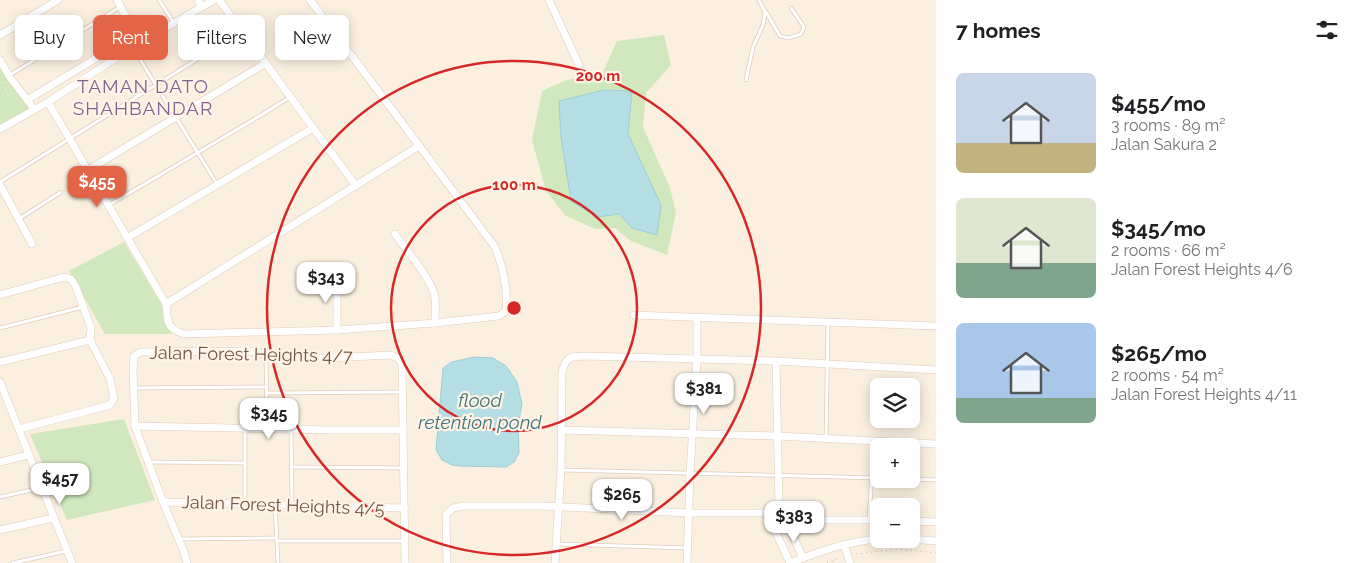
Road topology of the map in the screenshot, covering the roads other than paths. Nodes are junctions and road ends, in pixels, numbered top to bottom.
1 (58, 0) edge
2 (159, 0) edge
3 (214, 0) edge
4 (219, 0) edge
5 (310, 0) edge
6 (549, 0) edge
7 (759, 0) edge
8 (118, 3) edge
9 (200, 3) edge
10 (791, 8) dead end
11 (765, 12) junction
12 (125, 15) edge
13 (230, 15) edge
14 (174, 23) junction
15 (168, 26) edge
16 (0, 35) edge
17 (0, 60) edge
18 (93, 60) edge
19 (114, 60) edge
20 (140, 60) edge
21 (196, 60) edge
22 (263, 60) edge
23 (266, 64) junction
24 (578, 65) dead end
25 (9, 76) junction
26 (746, 80) dead end
27 (156, 85) junction
28 (290, 97) junction
29 (27, 100) junction
30 (48, 102) junction
31 (34, 109) junction
32 (176, 117) junction
33 (313, 128) junction
34 (0, 130) edge
35 (70, 139) junction
36 (419, 146) junction
37 (198, 153) junction
38 (88, 170) junction
39 (0, 184) edge
40 (218, 184) junction
41 (356, 186) junction
42 (62, 192) dead end
43 (108, 206) junction
44 (19, 219) junction
45 (395, 234) dead end
46 (127, 238) junction
47 (32, 244) dead end
48 (337, 277) dead end
49 (0, 295) edge
50 (166, 304) junction
51 (83, 306) junction
52 (634, 314) dead end
53 (697, 317) junction
54 (828, 322) junction
55 (435, 323) junction
56 (936, 326) edge
57 (0, 328) edge
58 (337, 330) junction
59 (90, 340) junction
60 (266, 355) junction
61 (697, 358) junction
62 (776, 361) junction
63 (0, 362) edge
64 (828, 364) junction
65 (936, 370) edge
66 (0, 382) edge
67 (266, 387) junction
68 (134, 388) junction
69 (402, 392) junction
70 (267, 394) junction
71 (134, 426) junction
72 (245, 428) junction
73 (19, 429) junction
74 (267, 429) junction
75 (291, 429) junction
76 (403, 430) junction
77 (561, 430) junction
78 (692, 434) junction
79 (777, 436) junction
80 (826, 439) junction
81 (870, 441) edge
82 (920, 443) edge
83 (936, 444) edge
84 (28, 455) junction
85 (0, 462) edge
86 (148, 462) junction
87 (245, 463) junction
88 (291, 467) junction
89 (404, 468) junction
90 (561, 470) junction
91 (690, 473) junction
92 (777, 475) junction
93 (870, 478) edge
94 (920, 479) edge
95 (936, 480) edge
96 (41, 488) junction
97 (871, 488) edge
98 (0, 497) edge
99 (163, 502) junction
100 (245, 504) junction
101 (275, 505) junction
102 (292, 505) junction
103 (779, 506) junction
104 (558, 507) junction
105 (404, 508) junction
106 (767, 513) junction
107 (689, 514) junction
108 (53, 518) junction
109 (869, 519) joint
110 (810, 520) dead end
111 (920, 521) edge
112 (936, 522) edge
113 (0, 530) edge
114 (179, 539) junction
115 (870, 539) edge
116 (276, 540) junction
117 (920, 540) edge
118 (404, 541) junction
119 (936, 541) edge
120 (556, 544) junction
121 (844, 544) junction
122 (688, 548) junction
123 (67, 551) junction
124 (803, 558) junction
125 (849, 559) edge
126 (13, 563) edge
127 (72, 563) edge
128 (187, 563) edge
129 (278, 563) edge
130 (404, 563) edge
131 (447, 563) edge
132 (556, 563) edge
133 (687, 563) edge
134 (790, 563) edge

1 - 16 street
2 - 14 lane
3 - 9 street
4 - 13 street
5 - 36 street
6 - 24 street
7 - 11 lane
8 - 12 street
8 - 25 lane
9 - 14 street
10 - 11 lane
11 - 26 lane
14 - 15 street
17 - 25 street
18 - 29 street
19 - 30 street
20 - 27 lane
21 - 27 lane
22 - 23 street
23 - 28 street
23 - 32 street
25 - 29 street
27 - 32 lane
27 - 35 lane
28 - 33 street
28 - 37 lane
29 - 31 street
30 - 31 street
30 - 35 street
31 - 34 street
32 - 37 lane
32 - 38 street
33 - 40 street
33 - 41 street
35 - 38 street
35 - 39 lane
36 - 41 street
36 - 55 street
37 - 40 lane
37 - 43 lane
38 - 43 street
39 - 44 street
40 - 46 street
41 - 50 street
42 - 44 lane
43 - 46 street
44 - 47 street
45 - 55 street
46 - 50 street
48 - 58 street
49 - 51 street
50 - 58 street
51 - 57 lane
51 - 59 street
52 - 53 street
53 - 54 street
53 - 61 street
54 - 56 street
54 - 64 lane
55 - 58 street
59 - 63 street
59 - 73 street
60 - 67 lane
60 - 68 street, Jalan Forest Heights 4/7
60 - 69 street, Jalan Forest Heights 4/7
61 - 62 street
61 - 77 street
61 - 78 street
62 - 64 street
62 - 79 street
64 - 65 street
64 - 80 lane
66 - 73 street
67 - 68 lane
67 - 70 lane
68 - 71 street
69 - 70 lane
69 - 76 street
70 - 74 lane
71 - 72 street
71 - 86 street
72 - 74 street
72 - 87 lane
73 - 84 street
74 - 75 street
75 - 76 street
75 - 88 lane
76 - 89 street
77 - 78 street
77 - 90 street
78 - 79 street
78 - 91 street
79 - 80 street
79 - 92 street
80 - 81 street
82 - 83 street
84 - 85 street
84 - 96 street
86 - 87 lane
86 - 99 street
87 - 100 lane
88 - 89 lane
88 - 102 lane
89 - 105 street
90 - 91 lane
90 - 104 street
91 - 92 lane
91 - 107 street
92 - 93 lane
92 - 103 street
94 - 95 lane
96 - 98 lane
96 - 108 street
97 - 109 lane
99 - 100 street, Jalan Forest Heights 4/5
99 - 114 street
100 - 101 street, Jalan Forest Heights 4/5
101 - 102 street, Jalan Forest Heights 4/5
101 - 116 lane
102 - 105 street, Jalan Forest Heights 4/5
103 - 106 street
103 - 124 street
104 - 107 street
104 - 120 street
104 - 131 street
105 - 118 street
106 - 107 street
106 - 134 street
107 - 122 street
108 - 113 street
108 - 123 street
109 - 110 street
111 - 112 street
114 - 116 lane
114 - 128 street
115 - 121 street
116 - 118 lane
116 - 129 lane
117 - 119 street
118 - 130 street
120 - 122 lane
120 - 132 street
121 - 124 street
121 - 125 street
122 - 133 street
123 - 126 lane
123 - 127 street
124 - 134 street

